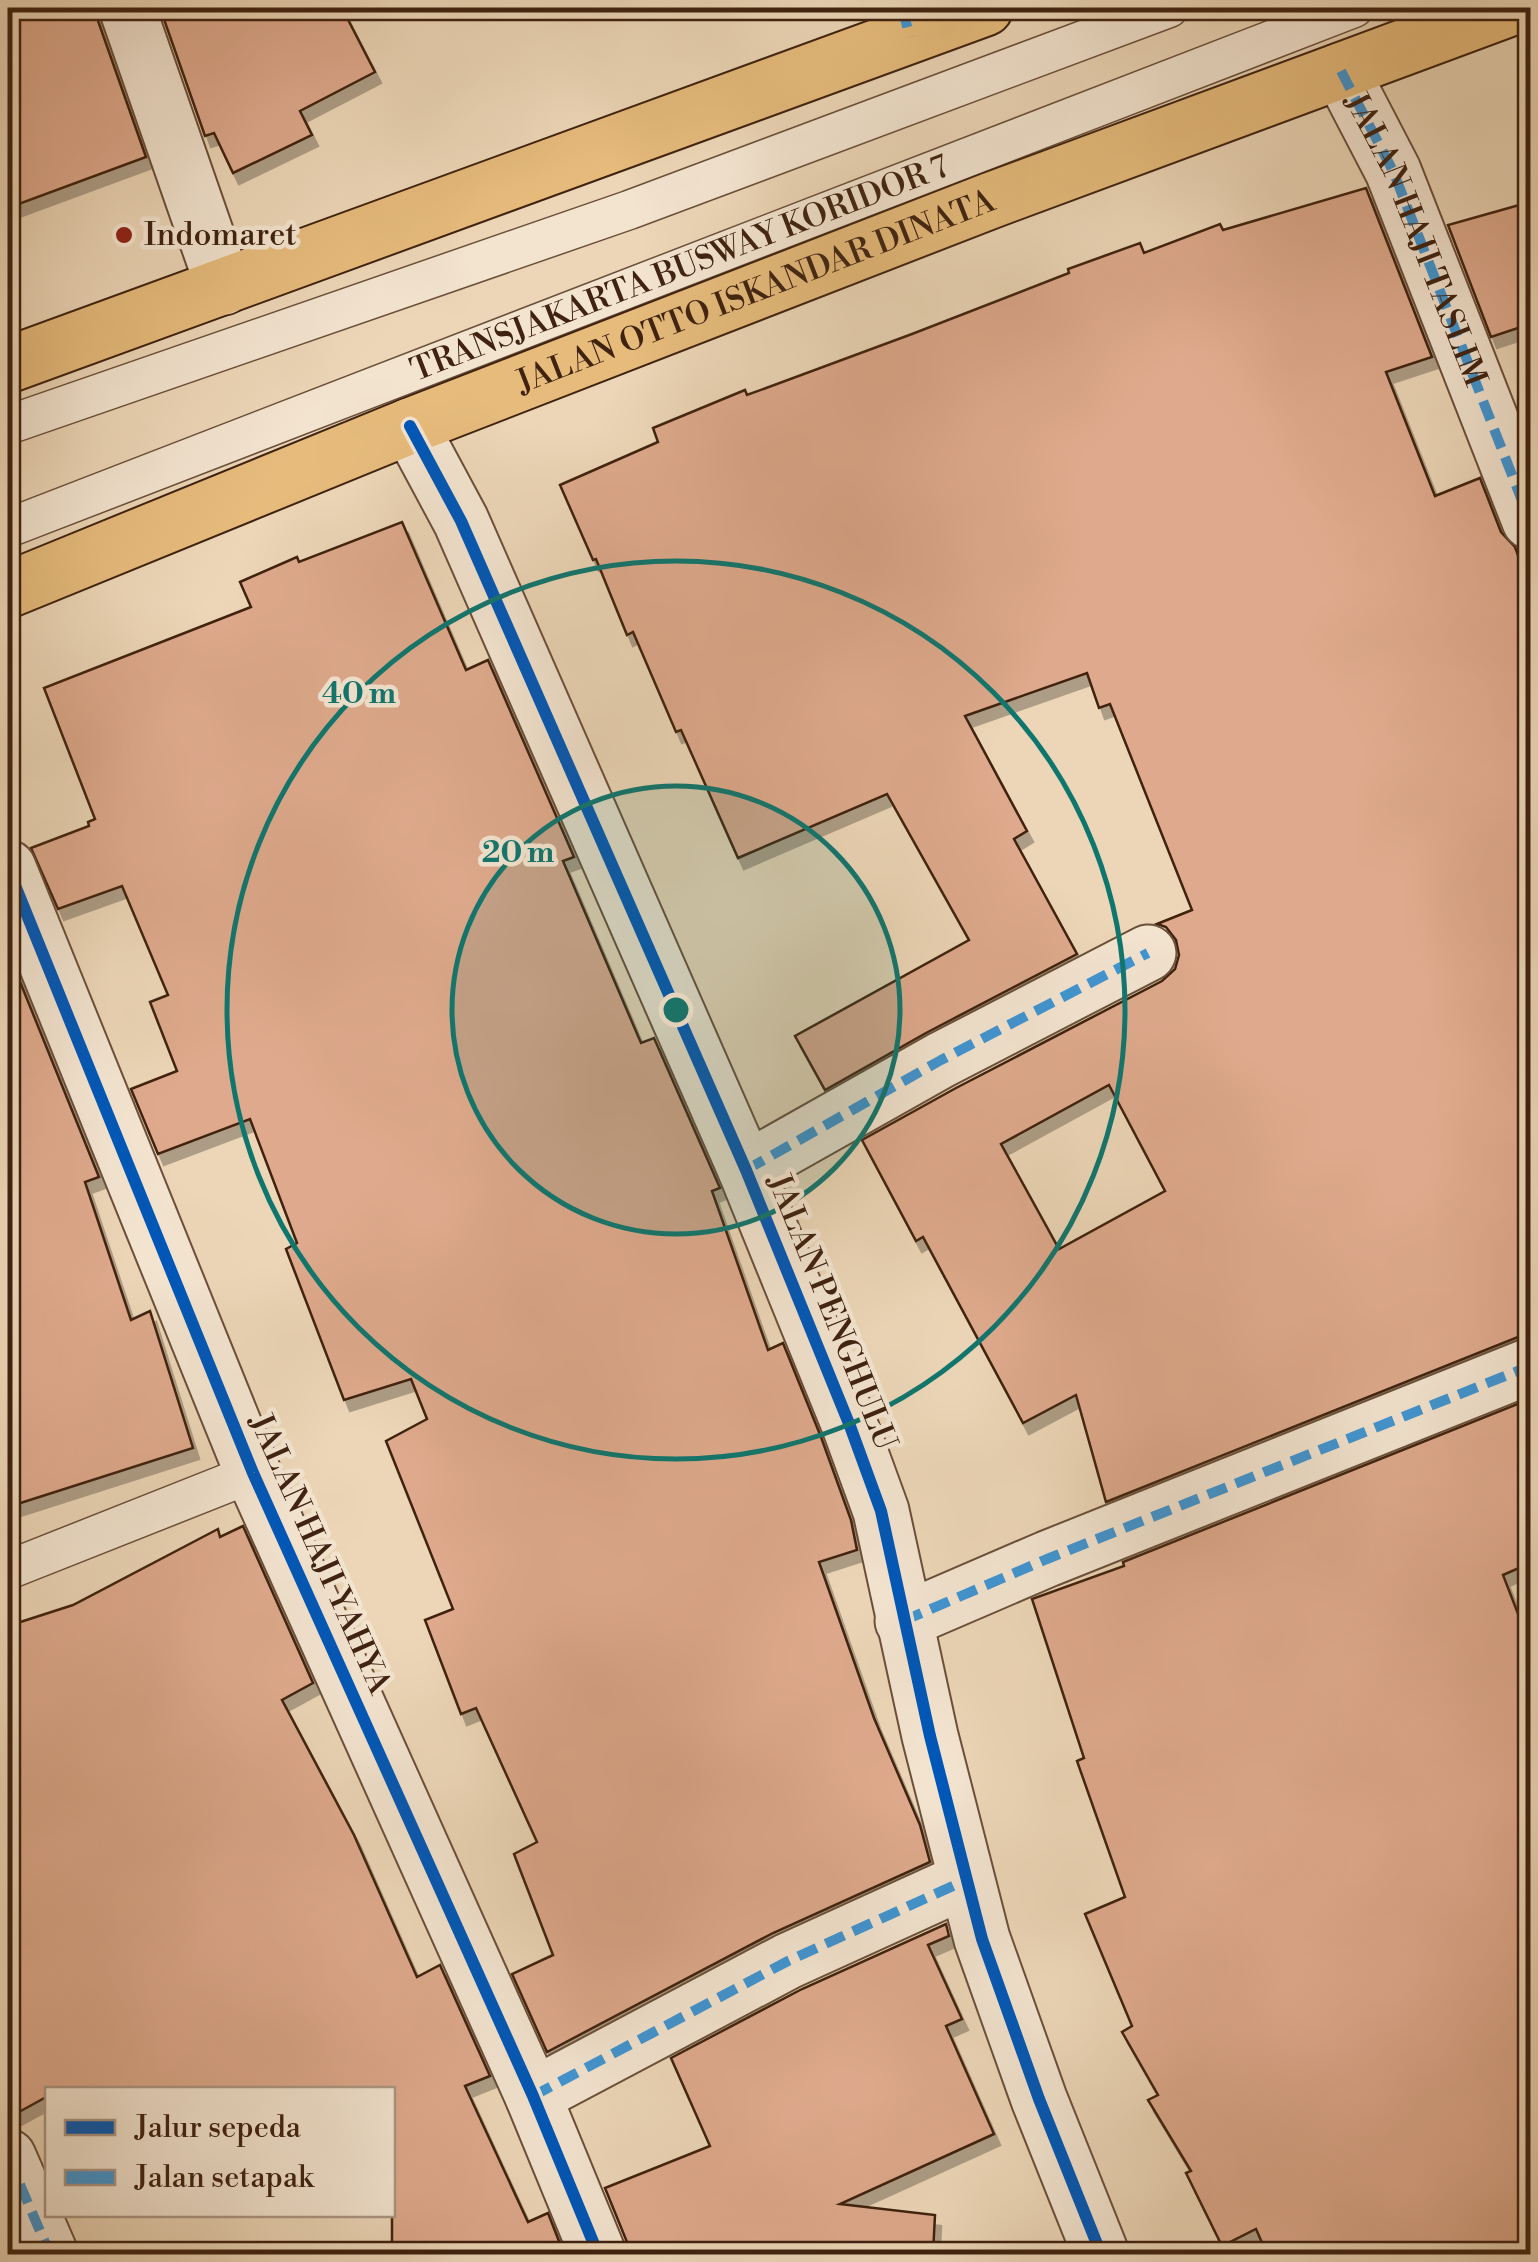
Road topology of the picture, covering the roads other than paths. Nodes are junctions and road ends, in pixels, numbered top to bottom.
1 (126, 8) edge
2 (985, 8) edge
3 (1170, 8) edge
4 (1354, 8) edge
5 (1510, 8) edge
6 (906, 22) edge
7 (1341, 71) junction
8 (224, 287) junction
9 (8, 366) edge
10 (8, 425) edge
11 (410, 426) junction
12 (1530, 521) edge
13 (8, 528) edge
14 (8, 590) edge
15 (10, 888) edge
16 (1148, 952) dead end
17 (746, 1170) junction
18 (1530, 1366) edge
19 (252, 1473) junction
20 (8, 1570) edge
21 (904, 1621) junction
22 (966, 1880) junction
23 (533, 2096) junction
24 (8, 2160) edge
25 (50, 2254) edge
26 (598, 2254) edge
27 (1102, 2254) edge

1 - 8 street
2 - 6 main road
3 - 10 lane
4 - 13 lane, TRANSJAKARTA BUSWAY KORIDOR 7
5 - 7 main road, JALAN OTTO ISKANDAR DINATA
6 - 8 main road
7 - 11 main road, JALAN OTTO ISKANDAR DINATA
7 - 12 street, JALAN HAJI TASLIM
8 - 9 main road
11 - 14 main road, JALAN OTTO ISKANDAR DINATA
11 - 17 street, JALAN PENGHULU
15 - 19 street, JALAN HAJI YAHYA
16 - 17 street
17 - 21 street, JALAN PENGHULU
18 - 21 street
19 - 20 lane
19 - 23 street, JALAN HAJI YAHYA
21 - 22 street, JALAN PENGHULU
22 - 23 street
22 - 27 street, JALAN PENGHULU
23 - 26 street, JALAN HAJI YAHYA
24 - 25 street

